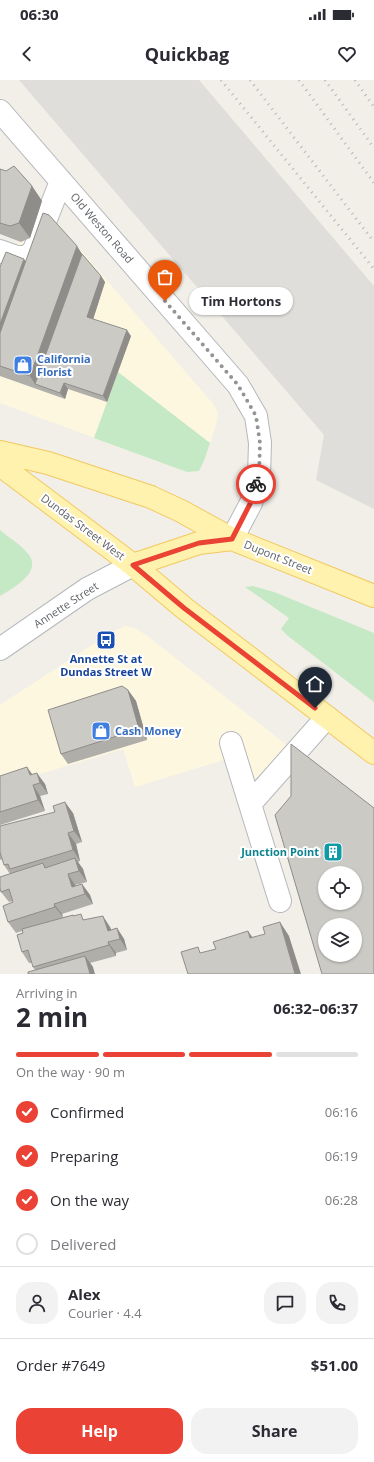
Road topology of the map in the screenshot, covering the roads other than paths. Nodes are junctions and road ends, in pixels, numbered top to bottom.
1 (0, 111) edge
2 (61, 181) junction
3 (0, 251) edge
4 (0, 452) edge
5 (0, 465) edge
6 (232, 539) junction
7 (133, 565) junction
8 (374, 596) edge
9 (0, 649) edge
10 (327, 716) junction
11 (231, 743) dead end
12 (374, 753) edge
13 (250, 804) junction
14 (280, 901) dead end

1 - 2 street, Old Weston Road
2 - 3 street
2 - 6 street, Old Weston Road
4 - 6 main road
5 - 7 main road, Dundas Street West
6 - 7 main road, Dupont Street
6 - 8 main road, Dupont Street
7 - 9 street, Annette Street
7 - 10 main road, Dundas Street West
10 - 12 main road, Dundas Street West
10 - 13 street
11 - 13 street
13 - 14 street

